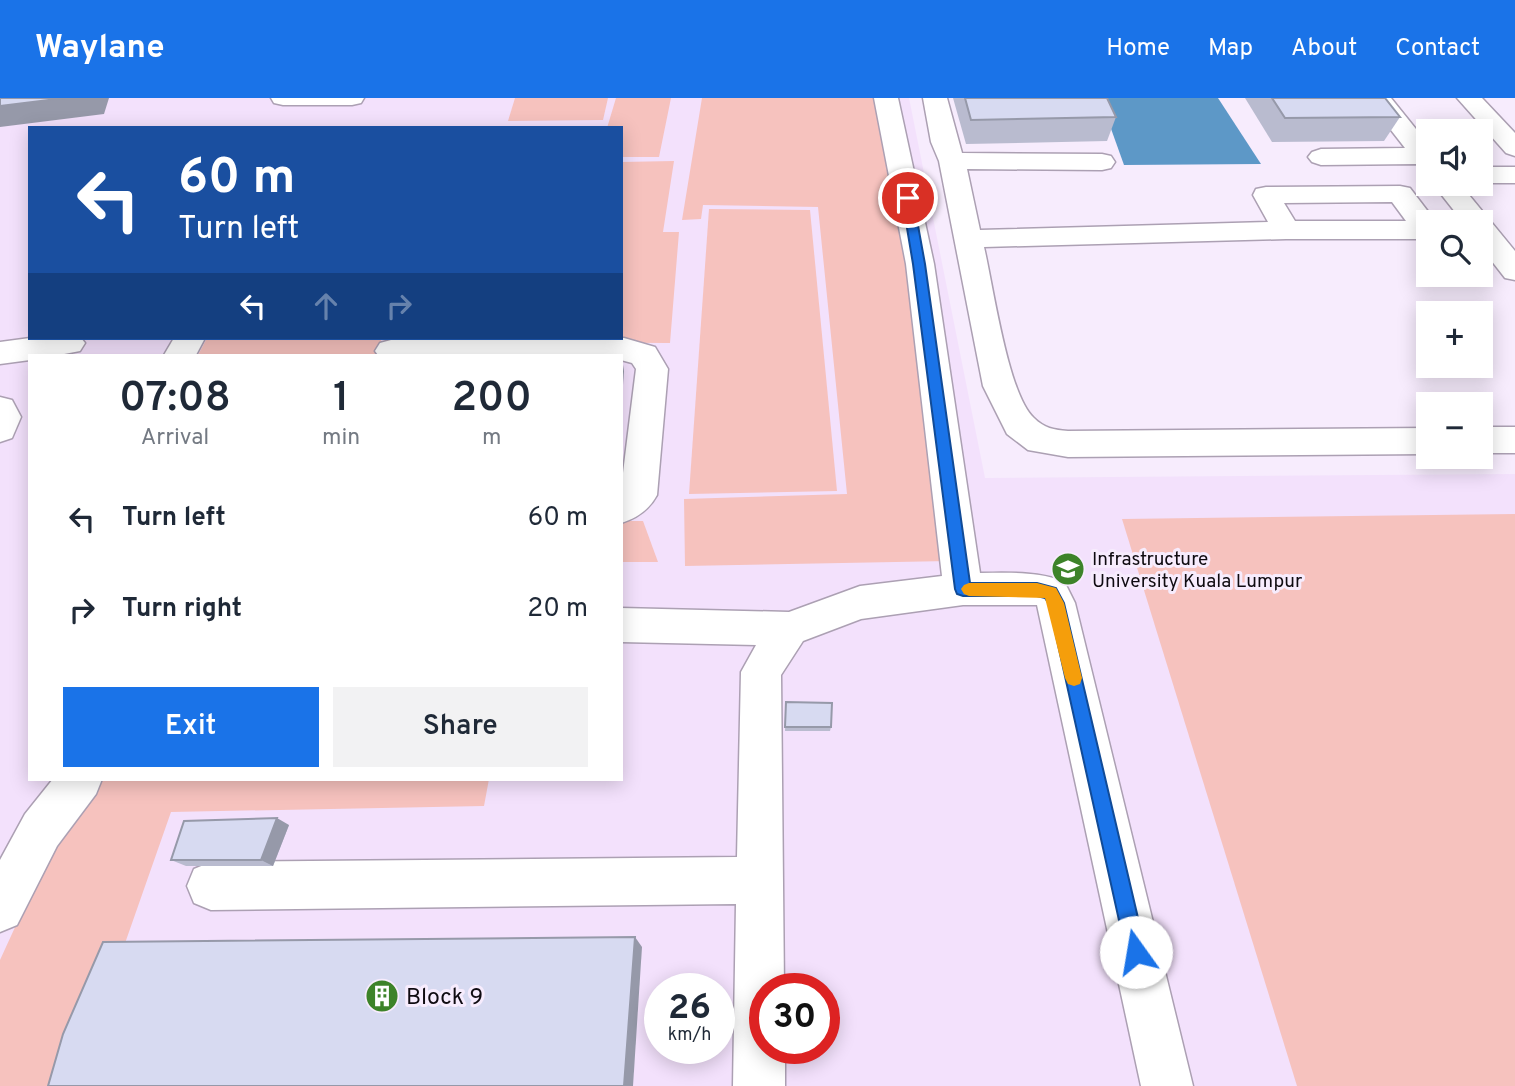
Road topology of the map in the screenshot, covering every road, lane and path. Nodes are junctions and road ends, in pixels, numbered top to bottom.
1 (352, 98) edge
2 (886, 98) edge
3 (935, 98) edge
4 (1378, 98) edge
5 (1446, 98) edge
6 (1469, 98) edge
7 (281, 105) edge
8 (1464, 119) edge
9 (1416, 141) edge
10 (1515, 148) edge
11 (1416, 150) edge
12 (1493, 153) edge
13 (1321, 157) dead end
14 (952, 161) junction
15 (1102, 162) dead end
16 (1493, 175) edge
17 (1514, 176) edge
18 (1456, 196) edge
19 (1467, 210) edge
20 (1416, 215) edge
21 (1286, 230) junction
22 (1416, 230) edge
23 (968, 239) junction
24 (1493, 243) edge
25 (1515, 271) edge
26 (69, 343) dead end
27 (392, 348) edge
28 (0, 354) edge
29 (0, 409) edge
30 (0, 429) edge
31 (1493, 440) edge
32 (1515, 440) edge
33 (1416, 441) edge
34 (623, 507) edge
35 (963, 589) junction
36 (623, 625) edge
37 (789, 629) junction
38 (78, 781) edge
39 (760, 880) junction
40 (211, 886) dead end
41 (0, 908) edge
42 (759, 1086) edge
43 (1167, 1086) edge

1 - 7 street
2 - 35 street
3 - 14 street
4 - 9 street
5 - 8 street
6 - 10 street
11 - 13 street
12 - 17 street
14 - 15 street
14 - 23 street
16 - 17 street
18 - 19 street
20 - 21 street
21 - 22 street
21 - 23 street
23 - 33 street
24 - 25 street
26 - 28 street
27 - 34 street
29 - 30 street
31 - 32 street
35 - 37 street
35 - 43 street
36 - 37 street
37 - 39 street
38 - 41 street
39 - 40 street
39 - 42 street

